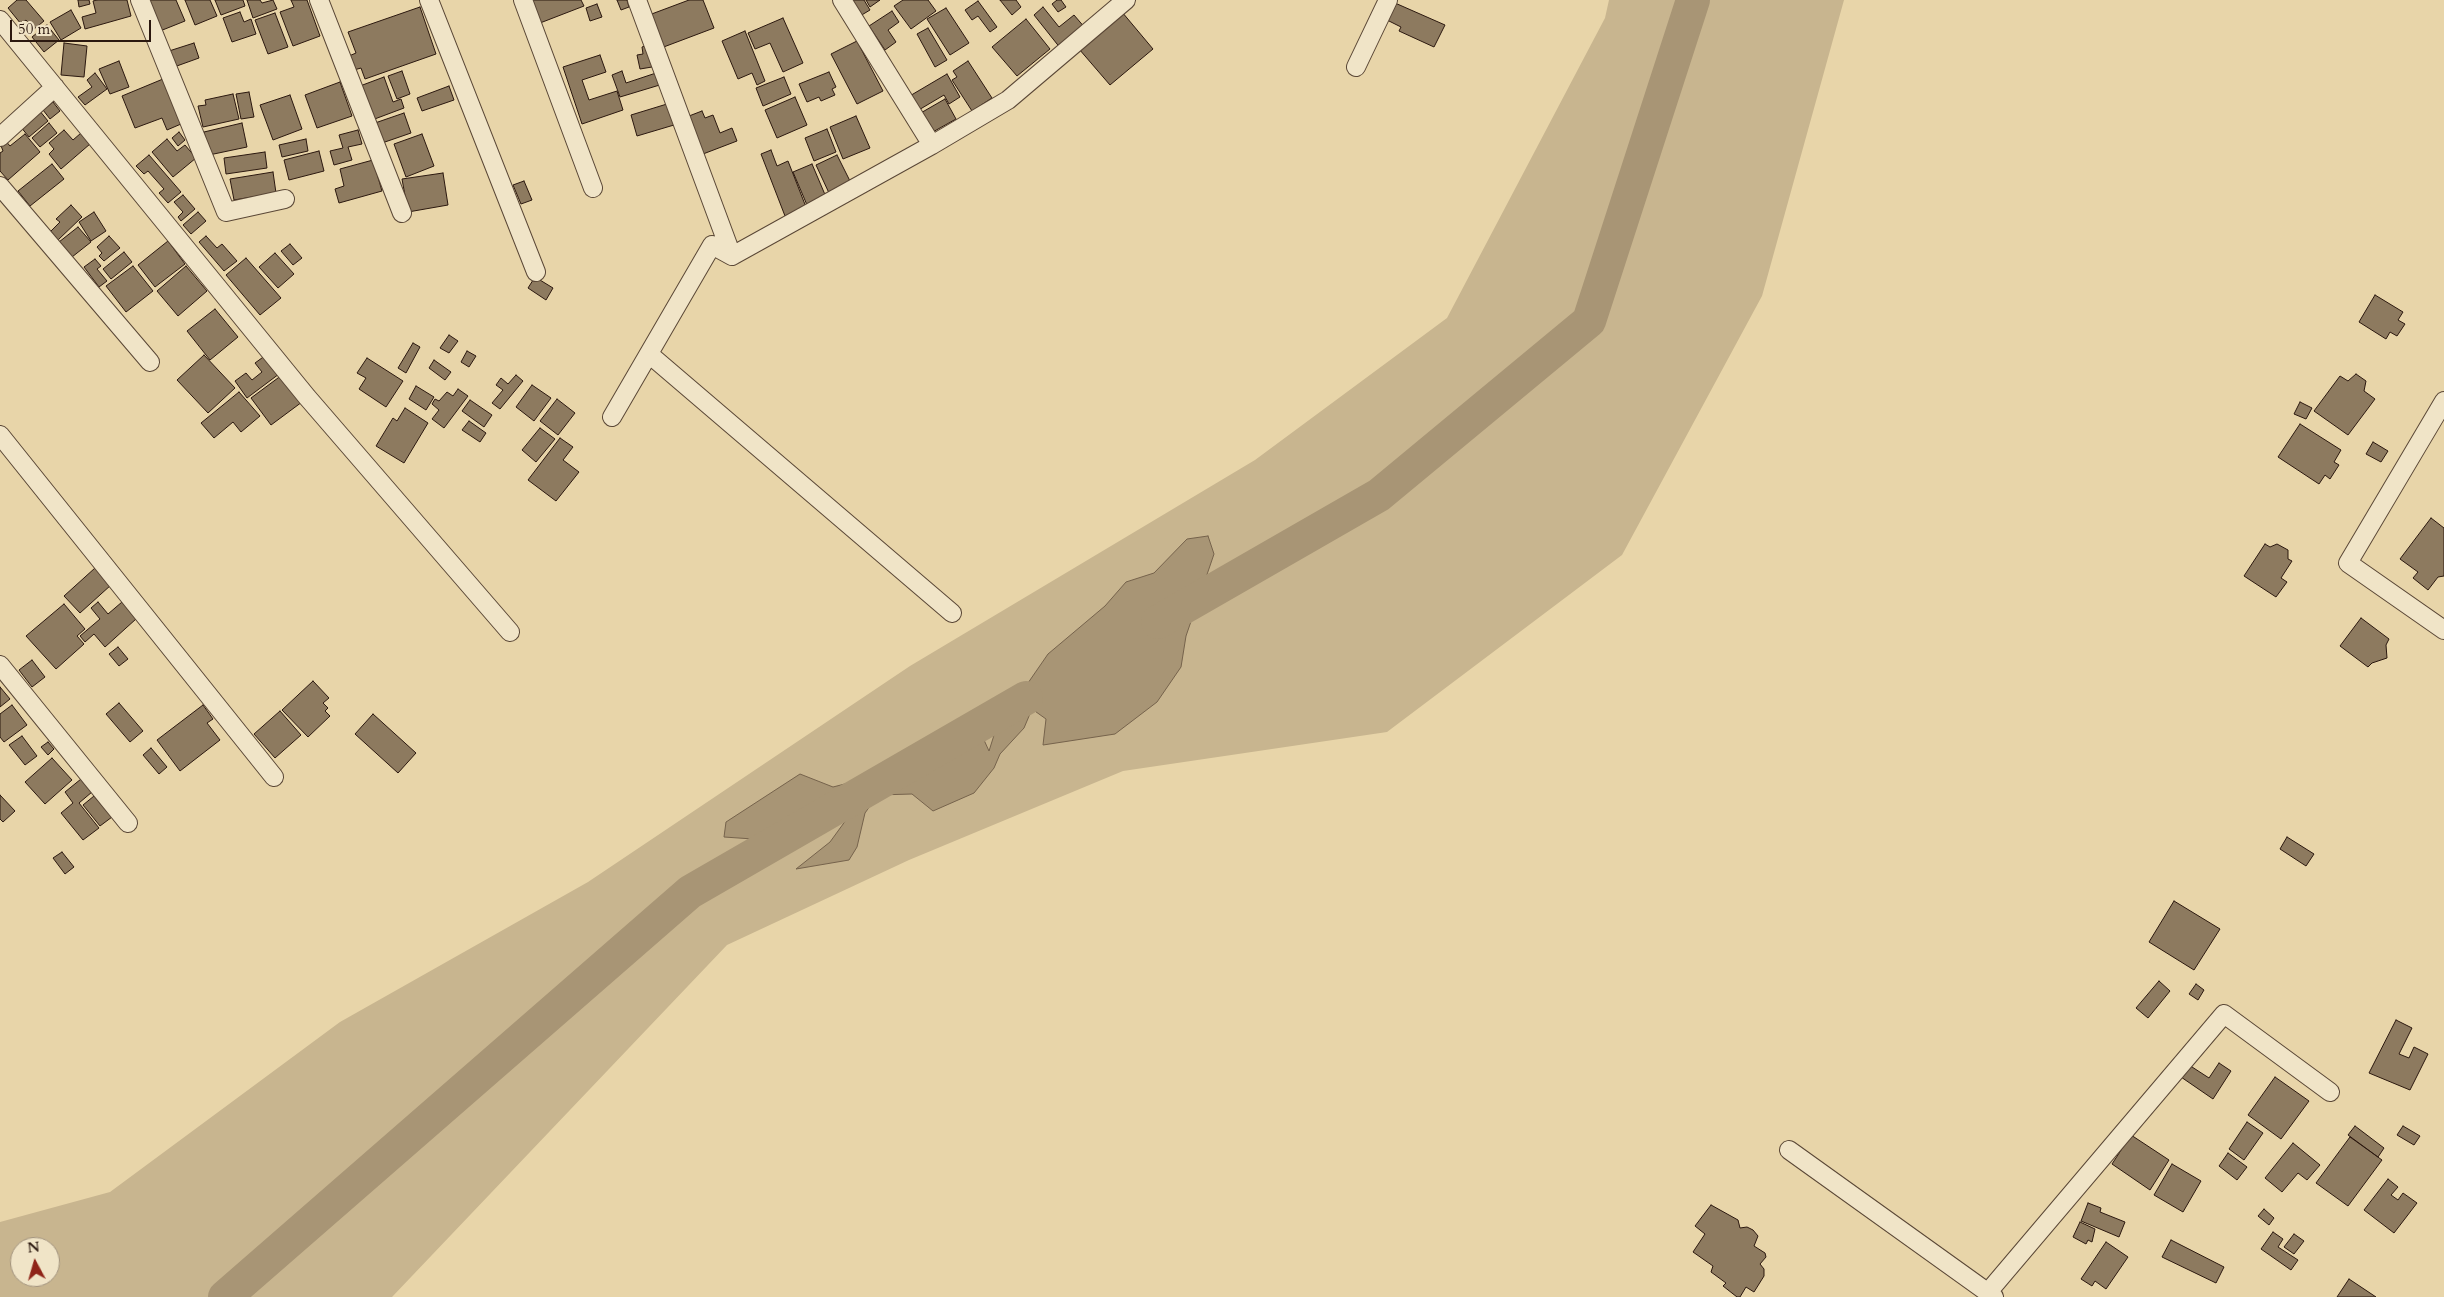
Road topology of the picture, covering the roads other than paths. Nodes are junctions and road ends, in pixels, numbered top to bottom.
1 (140, 0) edge
2 (319, 0) edge
3 (429, 0) edge
4 (523, 0) edge
5 (637, 0) edge
6 (842, 0) edge
7 (1126, 0) edge
8 (1388, 0) edge
9 (0, 20) edge
10 (1356, 67) dead end
11 (55, 87) junction
12 (0, 137) edge
13 (932, 146) junction
14 (0, 186) edge
15 (593, 188) dead end
16 (285, 199) dead end
17 (402, 213) dead end
18 (732, 256) junction
19 (536, 272) dead end
20 (649, 354) junction
21 (150, 362) dead end
22 (2444, 401) edge
23 (612, 418) dead end
24 (0, 434) edge
25 (952, 613) dead end
26 (2444, 630) edge
27 (510, 632) dead end
28 (0, 665) edge
29 (274, 777) dead end
30 (128, 823) dead end
31 (2330, 1092) dead end
32 (1789, 1150) dead end
33 (1991, 1294) edge

1 - 16 street
2 - 17 street
3 - 19 street
4 - 15 street
5 - 18 street
6 - 13 street
7 - 13 street
8 - 10 street
9 - 11 street
11 - 12 street
11 - 27 street
13 - 18 street
14 - 21 street
18 - 20 street
20 - 23 street
20 - 25 street
22 - 26 street
24 - 29 street
28 - 30 street
31 - 33 street
32 - 33 street

